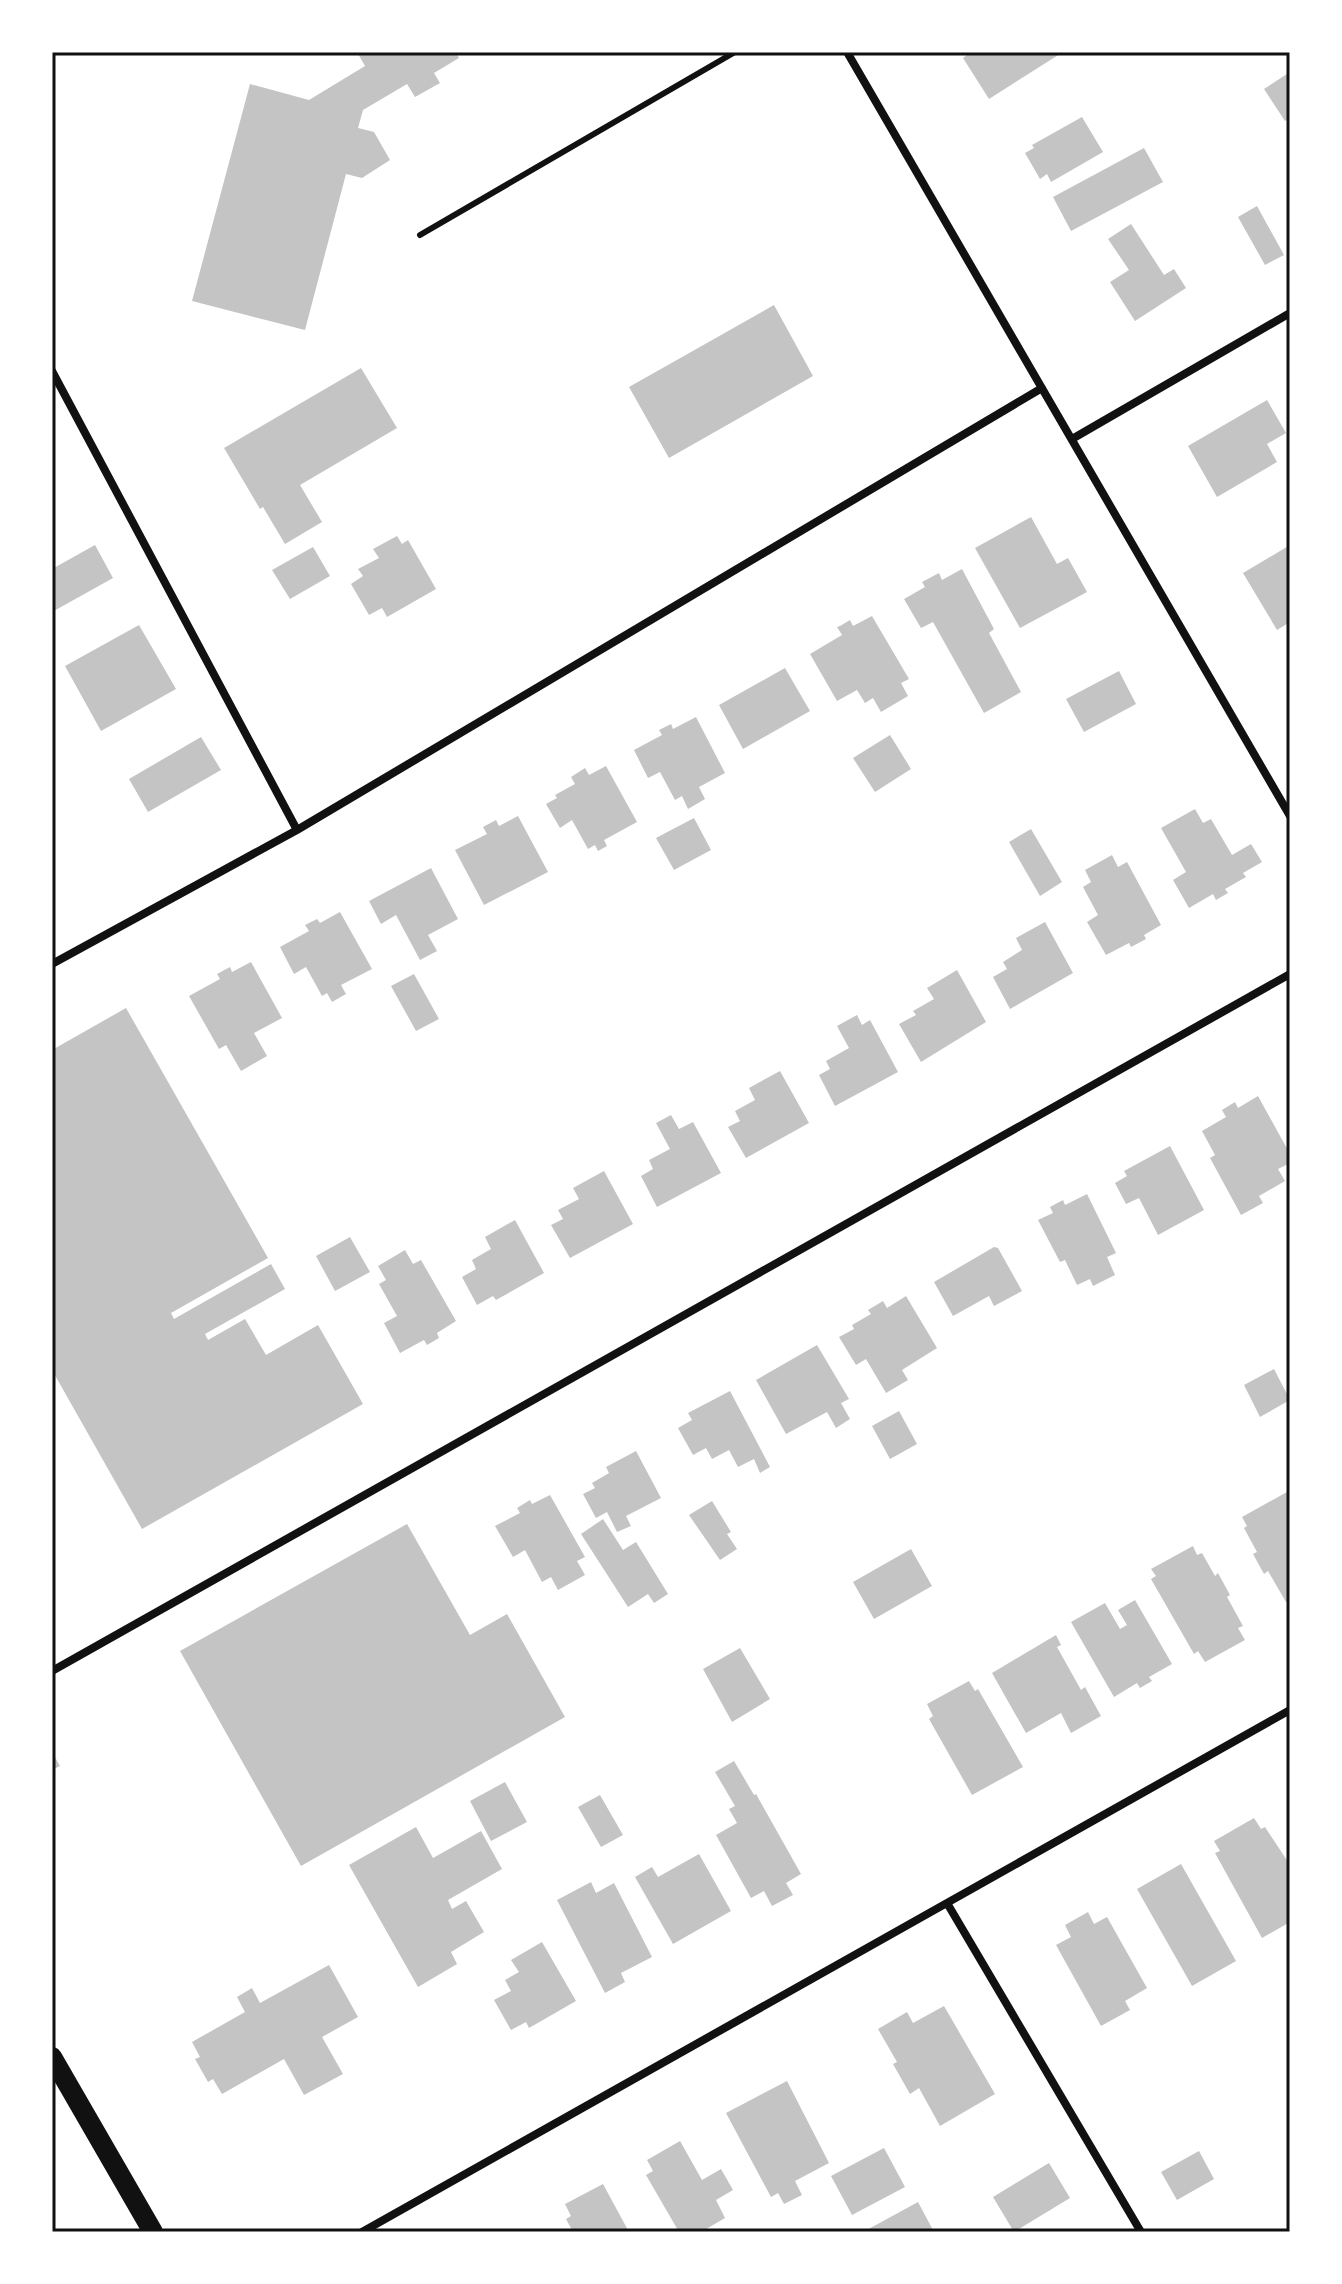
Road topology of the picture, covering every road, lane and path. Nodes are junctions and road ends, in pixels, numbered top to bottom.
1 (735, 52) edge
2 (847, 52) edge
3 (420, 235) dead end
4 (1290, 313) edge
5 (52, 371) edge
6 (1042, 388) junction
7 (1072, 439) junction
8 (1290, 816) edge
9 (297, 830) junction
10 (52, 964) edge
11 (1290, 974) edge
12 (52, 1671) edge
13 (1290, 1710) edge
14 (947, 1903) junction
15 (52, 2057) edge
16 (153, 2232) edge
17 (362, 2232) edge
18 (1141, 2232) edge

1 - 3 lane
2 - 6 street
4 - 7 street
5 - 9 street
6 - 7 street
6 - 9 street
7 - 8 street
9 - 10 street
11 - 12 street
13 - 14 street
14 - 17 street
14 - 18 street
15 - 16 main road

